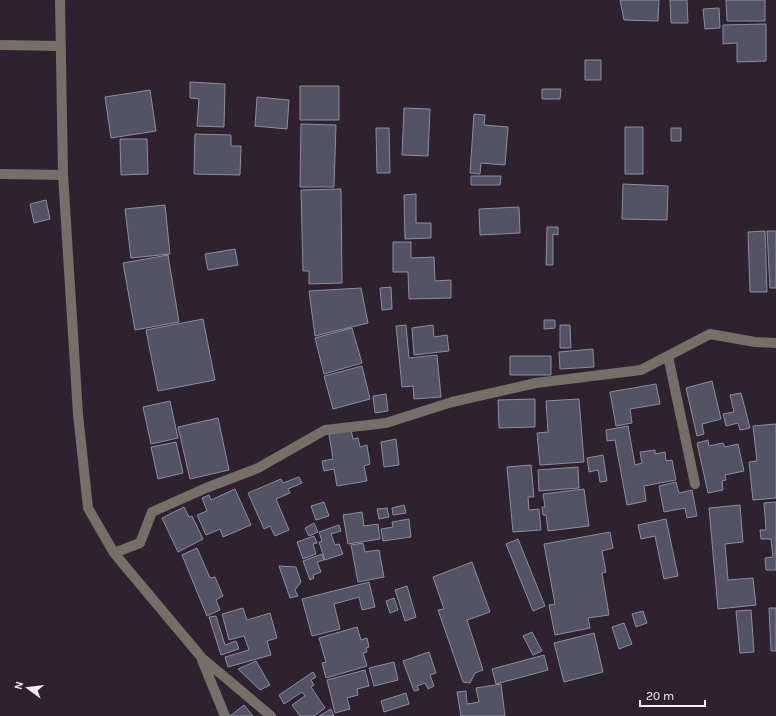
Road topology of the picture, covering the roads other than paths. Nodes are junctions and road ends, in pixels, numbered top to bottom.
1 (60, 0) edge
2 (0, 45) edge
3 (61, 46) junction
4 (0, 174) edge
5 (63, 174) junction
6 (776, 343) edge
7 (668, 356) junction
8 (695, 484) dead end
9 (114, 553) junction
10 (202, 658) junction
11 (225, 716) edge
12 (272, 716) edge

1 - 3 street
2 - 3 street
3 - 5 street
4 - 5 street
5 - 9 street
6 - 7 street
7 - 8 street
7 - 9 street
9 - 10 street
10 - 11 street
10 - 12 street

